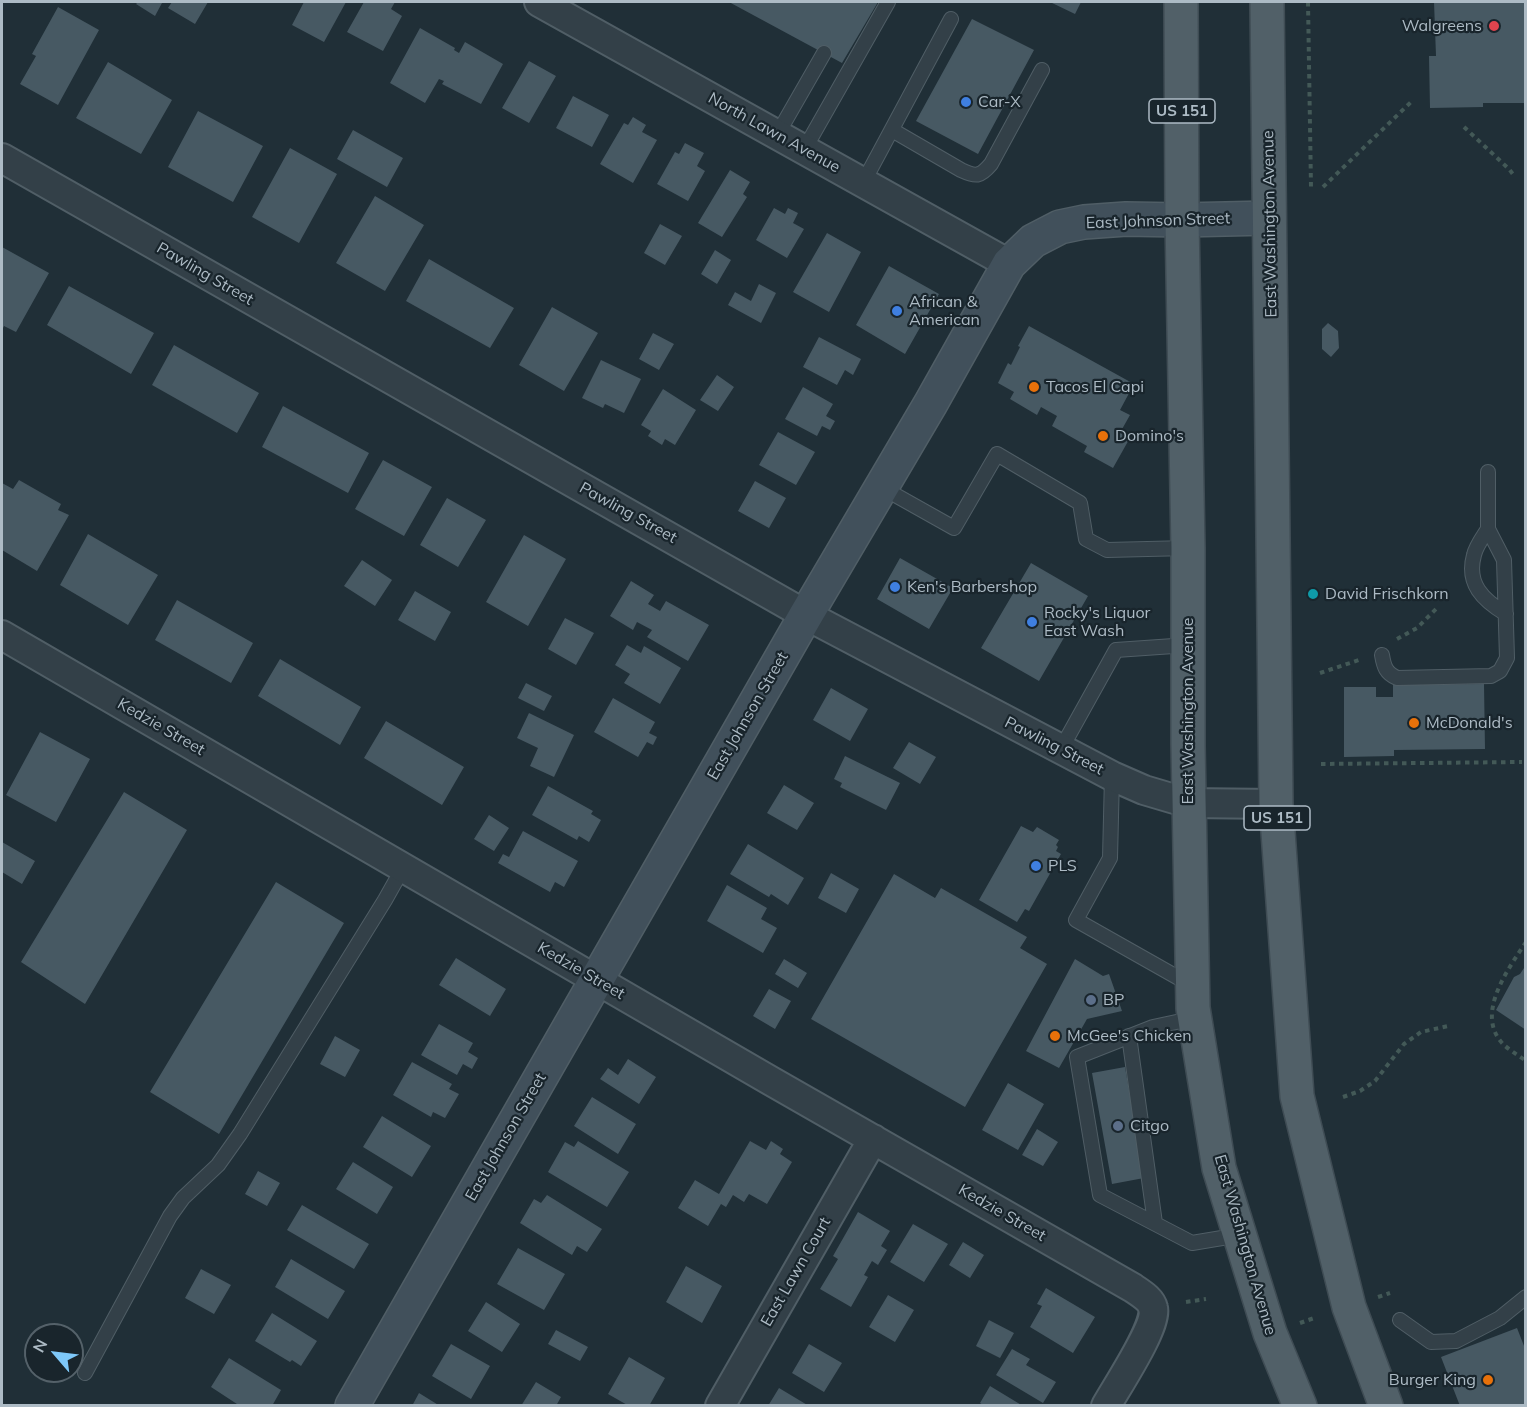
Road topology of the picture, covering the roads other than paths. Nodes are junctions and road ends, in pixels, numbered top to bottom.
1 (539, 2) edge
2 (888, 2) edge
3 (1181, 2) edge
4 (1268, 2) edge
5 (951, 19) dead end
6 (824, 53) dead end
7 (1042, 70) dead end
8 (892, 130) junction
9 (777, 135) junction
10 (804, 150) junction
11 (2, 158) edge
12 (863, 183) junction
13 (1269, 218) junction
14 (1182, 220) junction
15 (1009, 264) junction
16 (1488, 472) dead end
17 (881, 487) junction
18 (1488, 529) junction
19 (1188, 548) junction
20 (1506, 614) junction
21 (806, 615) junction
22 (2, 635) edge
23 (1188, 645) junction
24 (1383, 655) dead end
25 (1060, 749) junction
26 (1112, 776) junction
27 (1188, 803) junction
28 (1276, 804) junction
29 (403, 868) junction
30 (596, 980) junction
31 (1193, 986) junction
32 (1195, 1018) junction
33 (1130, 1036) junction
34 (873, 1139) junction
35 (1155, 1223) junction
36 (1240, 1235) junction
37 (1526, 1297) edge
38 (1400, 1320) dead end
39 (85, 1373) dead end
40 (352, 1406) edge
41 (720, 1406) edge
42 (1106, 1406) edge
43 (1300, 1406) edge
44 (1386, 1406) edge

1 - 9 street, North Lawn Avenue
2 - 10 lane
3 - 14 main road, East Washington Avenue / US 151
4 - 13 main road, East Washington Avenue / US 151
5 - 8 lane
6 - 9 lane
7 - 8 lane
8 - 12 lane
9 - 10 street, North Lawn Avenue
10 - 12 street, North Lawn Avenue
11 - 21 street, Pawling Street
12 - 15 street, North Lawn Avenue
13 - 14 street, East Johnson Street
13 - 28 main road, East Washington Avenue / US 151
14 - 15 street, East Johnson Street
14 - 19 main road, East Washington Avenue / US 151
15 - 17 street, East Johnson Street
16 - 18 lane
17 - 19 lane
17 - 21 street, East Johnson Street
18 - 20 lane
18 - 20 lane
19 - 23 main road, East Washington Avenue / US 151
20 - 24 lane
21 - 25 street, Pawling Street
21 - 30 street, East Johnson Street
22 - 29 street, Kedzie Street
23 - 25 lane
23 - 27 main road, East Washington Avenue / US 151
25 - 26 street, Pawling Street
26 - 27 street, Pawling Street
26 - 31 lane
27 - 28 street, Pawling Street
27 - 31 main road, East Washington Avenue / US 151
28 - 44 main road, East Washington Avenue / US 151
29 - 30 street, Kedzie Street
29 - 39 lane
30 - 34 street, Kedzie Street
30 - 40 street, East Johnson Street
31 - 32 main road, East Washington Avenue / US 151
32 - 33 lane
32 - 36 main road, East Washington Avenue / US 151
33 - 35 lane
33 - 35 lane
34 - 41 street, East Lawn Court
34 - 42 street, Kedzie Street
35 - 36 lane
36 - 43 main road, East Washington Avenue / US 151
37 - 38 lane

